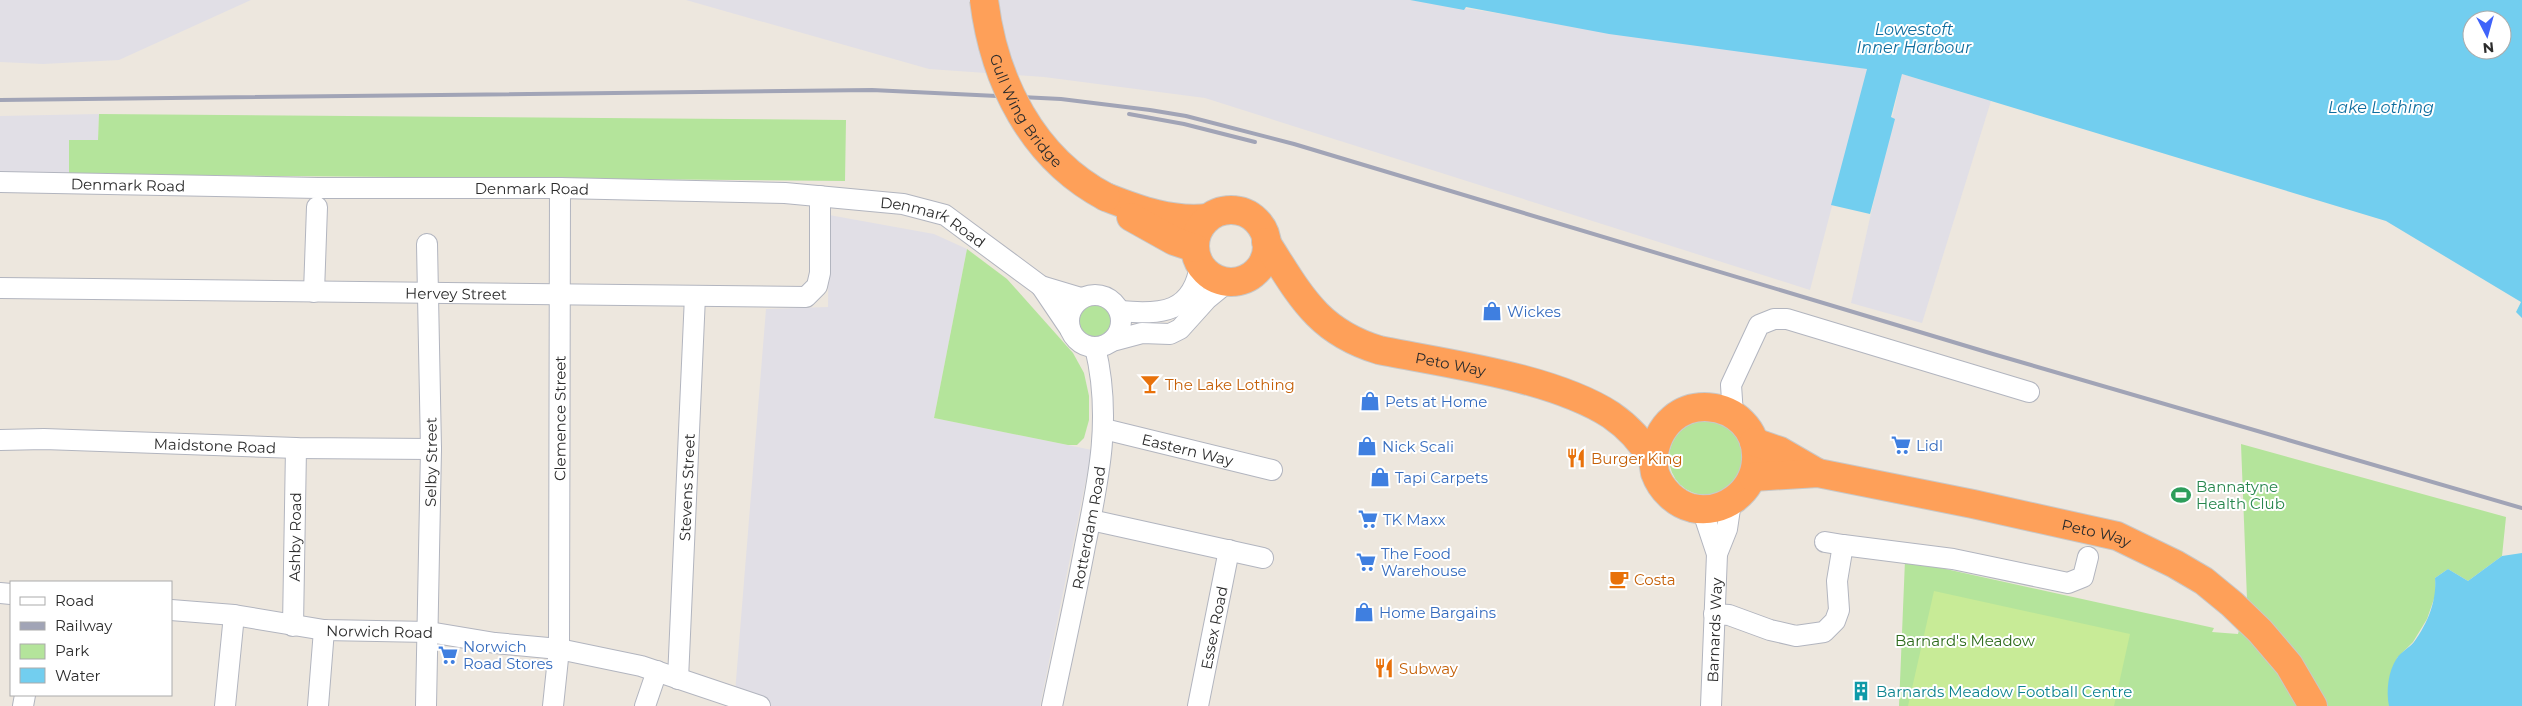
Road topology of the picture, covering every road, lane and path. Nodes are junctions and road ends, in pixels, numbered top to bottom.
1 (984, 0) edge
2 (0, 182) edge
3 (560, 188) junction
4 (820, 196) junction
5 (1106, 197) junction
6 (318, 207) dead end
7 (1208, 218) junction
8 (1266, 242) junction
9 (427, 244) dead end
10 (1198, 257) junction
11 (1238, 279) junction
12 (1040, 286) junction
13 (0, 288) edge
14 (314, 292) junction
15 (428, 293) junction
16 (560, 295) junction
17 (695, 296) junction
18 (1302, 297) junction
19 (1081, 298) junction
20 (1120, 311) junction
21 (1070, 329) junction
22 (1104, 344) junction
23 (1731, 385) junction
24 (2029, 392) dead end
25 (1702, 406) junction
26 (1611, 415) junction
27 (1733, 415) junction
28 (1668, 422) junction
29 (1104, 429) junction
30 (0, 440) edge
31 (1754, 442) junction
32 (296, 448) junction
33 (431, 449) junction
34 (1653, 461) junction
35 (1272, 470) dead end
36 (1818, 473) junction
37 (1753, 477) junction
38 (1731, 502) junction
39 (1702, 509) junction
40 (1090, 520) junction
41 (1229, 550) junction
42 (1717, 554) junction
43 (2088, 557) dead end
44 (1263, 558) dead end
45 (172, 610) edge
46 (1714, 614) junction
47 (234, 616) junction
48 (293, 626) junction
49 (324, 630) junction
50 (429, 632) junction
51 (560, 649) junction
52 (657, 671) junction
53 (678, 678) junction
54 (225, 706) edge
55 (318, 706) edge
56 (426, 706) edge
57 (553, 706) edge
58 (645, 706) edge
59 (760, 706) edge
60 (1052, 706) edge
61 (1198, 706) edge
62 (1711, 706) edge
63 (2314, 706) edge

1 - 5 highway, Gull Wing Bridge, bridge
2 - 3 street, Denmark Road
3 - 4 street, Denmark Road
3 - 16 street, Clemence Street
4 - 12 street, Denmark Road
4 - 17 street, Hervey Street
5 - 7 highway
5 - 10 highway
6 - 14 street
7 - 8 highway
7 - 10 highway
8 - 11 highway
8 - 18 highway, Peto Way
9 - 15 street, Selby Street
10 - 11 highway
10 - 20 street
11 - 18 highway, Peto Way
11 - 22 street
12 - 19 street, Denmark Road
12 - 21 street, Denmark Road
13 - 14 street, Hervey Street
14 - 15 street, Hervey Street
15 - 16 street, Hervey Street
15 - 33 street, Selby Street
16 - 17 street, Hervey Street
16 - 51 street, Clemence Street
17 - 53 street, Stevens Street
18 - 26 highway, Peto Way
19 - 20 street
19 - 21 street
20 - 22 street
21 - 22 street
22 - 29 street, Rotterdam Road
23 - 24 street
23 - 25 street
23 - 27 street
25 - 27 highway
25 - 28 highway
26 - 28 highway, Peto Way
26 - 34 highway, Peto Way
27 - 31 highway
28 - 34 highway
29 - 35 street, Eastern Way
29 - 40 street, Rotterdam Road
30 - 32 street, Maidstone Road
31 - 36 highway, Peto Way
31 - 37 highway
32 - 33 street, Maidstone Road
32 - 48 street, Ashby Road
33 - 50 street, Selby Street
34 - 39 highway
36 - 37 highway, Peto Way
36 - 63 highway, Peto Way
37 - 38 highway
38 - 39 highway
38 - 42 street, Barnards Way
39 - 42 street, Barnards Way
40 - 41 street
40 - 60 street, Rotterdam Road
41 - 44 street
41 - 61 street, Essex Road
42 - 46 street, Barnards Way
43 - 46 street
45 - 47 street, Norwich Road
46 - 62 street, Barnards Way
47 - 48 street, Norwich Road
47 - 54 street
48 - 49 street, Norwich Road
49 - 50 street, Norwich Road
49 - 55 street
50 - 51 street, Norwich Road
50 - 56 street, Selby Street
51 - 52 street, Norwich Road
51 - 57 street, Clemence Street
52 - 53 street, Norwich Road
52 - 58 street
53 - 59 street, Norwich Road

